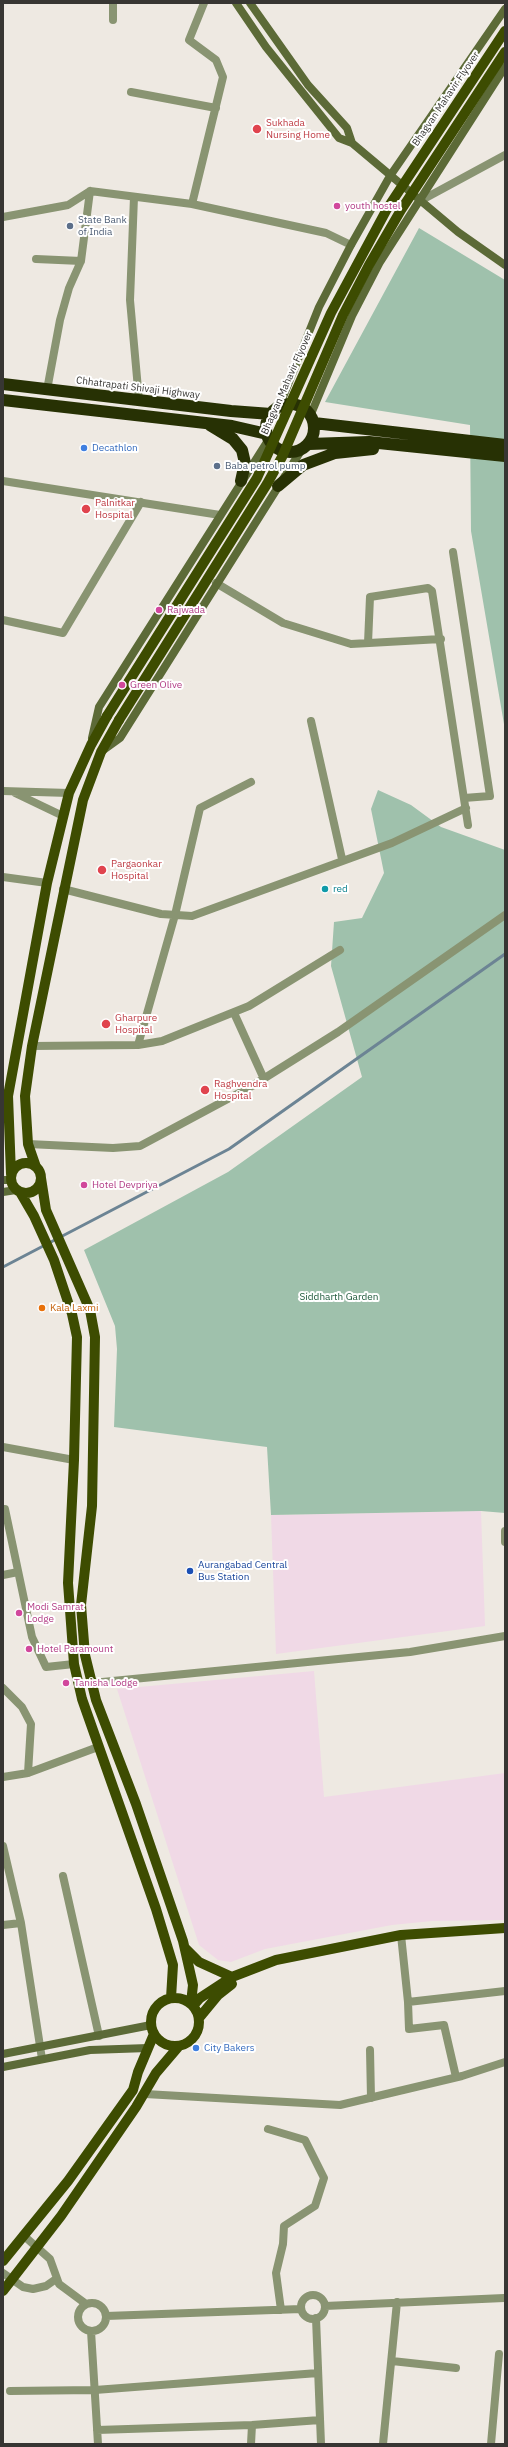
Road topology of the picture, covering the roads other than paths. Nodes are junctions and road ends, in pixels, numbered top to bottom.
1 (113, 3) edge
2 (204, 3) edge
3 (236, 3) edge
4 (250, 3) edge
5 (505, 9) edge
6 (113, 20) dead end
7 (505, 31) edge
8 (505, 52) edge
9 (505, 67) edge
10 (131, 92) dead end
11 (216, 108) junction
12 (352, 143) junction
13 (505, 155) edge
14 (390, 176) junction
15 (90, 191) junction
16 (134, 197) junction
17 (420, 200) junction
18 (192, 204) junction
19 (3, 217) edge
20 (351, 245) junction
21 (36, 259) dead end
22 (81, 261) junction
23 (505, 265) edge
24 (3, 384) edge
25 (47, 390) junction
26 (3, 400) edge
27 (139, 400) junction
28 (275, 410) junction
29 (313, 419) junction
30 (207, 423) junction
31 (268, 437) junction
32 (505, 445) edge
33 (306, 446) junction
34 (406, 446) junction
35 (505, 456) edge
36 (3, 481) edge
37 (241, 481) junction
38 (278, 486) junction
39 (141, 502) junction
40 (220, 516) junction
41 (453, 552) dead end
42 (216, 583) junction
43 (3, 620) edge
44 (441, 639) junction
45 (368, 643) junction
46 (311, 721) dead end
47 (91, 745) junction
48 (100, 752) junction
49 (251, 782) dead end
50 (3, 791) edge
51 (13, 791) junction
52 (69, 793) junction
53 (464, 798) junction
54 (466, 808) junction
55 (63, 816) junction
56 (468, 825) dead end
57 (342, 859) junction
58 (3, 877) edge
59 (48, 883) junction
60 (64, 889) junction
61 (505, 914) edge
62 (175, 915) junction
63 (340, 950) dead end
64 (234, 1013) junction
65 (138, 1045) junction
66 (32, 1046) junction
67 (264, 1079) junction
68 (28, 1144) junction
69 (36, 1167) junction
70 (8, 1178) edge
71 (41, 1178) junction
72 (18, 1191) junction
73 (3, 1192) edge
74 (3, 1447) edge
75 (74, 1460) junction
76 (3, 1509) edge
77 (505, 1531) edge
78 (505, 1542) edge
79 (18, 1572) junction
80 (3, 1575) edge
81 (505, 1636) edge
82 (74, 1664) junction
83 (92, 1683) junction
84 (3, 1688) edge
85 (98, 1747) junction
86 (28, 1773) junction
87 (3, 1777) edge
88 (3, 1846) edge
89 (63, 1876) dead end
90 (21, 1923) junction
91 (3, 1925) edge
92 (505, 1928) edge
93 (401, 1935) junction
94 (185, 1948) junction
95 (249, 1971) junction
96 (232, 1977) junction
97 (505, 1991) edge
98 (171, 1998) junction
99 (408, 2002) junction
100 (192, 2004) junction
101 (199, 2018) junction
102 (152, 2030) junction
103 (99, 2036) junction
104 (179, 2046) junction
105 (40, 2047) junction
106 (148, 2048) junction
107 (370, 2050) dead end
108 (3, 2054) edge
109 (42, 2059) junction
110 (505, 2062) edge
111 (3, 2067) edge
112 (456, 2077) junction
113 (144, 2094) junction
114 (371, 2098) junction
115 (268, 2129) dead end
116 (23, 2235) junction
117 (37, 2247) junction
118 (4, 2256) edge
119 (3, 2273) edge
120 (56, 2279) junction
121 (12, 2280) junction
122 (3, 2291) edge
123 (504, 2298) edge
124 (397, 2302) junction
125 (86, 2304) junction
126 (325, 2306) junction
127 (301, 2309) junction
128 (280, 2310) junction
129 (106, 2316) junction
130 (316, 2318) junction
131 (91, 2331) junction
132 (499, 2354) dead end
133 (392, 2361) junction
134 (456, 2368) dead end
135 (318, 2373) junction
136 (95, 2390) junction
137 (10, 2391) dead end
138 (320, 2420) junction
139 (252, 2425) junction
140 (97, 2430) junction
141 (98, 2444) edge
142 (251, 2444) edge
143 (321, 2444) edge
144 (383, 2444) edge
145 (491, 2444) edge

1 - 6 street
2 - 11 street
3 - 12 street
4 - 12 street
5 - 14 street
7 - 47 main road, Bhagvan Mahavir Flyover, bridge
8 - 48 main road, bridge
9 - 17 street
10 - 11 street
11 - 18 street
12 - 14 street
13 - 17 street
14 - 17 street
14 - 20 street
15 - 16 street
15 - 19 street
15 - 22 street
16 - 18 street
16 - 27 street
17 - 23 street
17 - 29 street
18 - 20 street
20 - 28 street
21 - 22 street
22 - 25 street
24 - 25 highway, Chhatrapati Shivaji Highway
25 - 27 highway, Chhatrapati Shivaji Highway
26 - 30 highway
27 - 28 highway, Chhatrapati Shivaji Highway
28 - 29 highway
28 - 31 highway
29 - 32 highway
29 - 33 highway
30 - 31 highway
30 - 37 highway
31 - 33 highway
31 - 37 street
33 - 34 highway
33 - 38 street
34 - 35 highway
34 - 38 highway
36 - 39 street
37 - 40 street
38 - 42 street
39 - 40 street
39 - 43 street
40 - 47 street
41 - 53 street
42 - 45 street
42 - 48 street
44 - 45 street
44 - 45 street
44 - 53 street
46 - 57 street
47 - 52 main road, Bhagvan Mahavir Flyover
48 - 60 main road
49 - 62 street
50 - 51 street
51 - 52 street
51 - 55 street
52 - 55 main road, Bhagvan Mahavir Flyover
53 - 54 street
54 - 56 street
54 - 57 street
55 - 59 main road, Bhagvan Mahavir Flyover
57 - 62 street
58 - 59 street
59 - 70 main road, Bhagvan Mahavir Flyover
60 - 62 street
60 - 66 main road
61 - 67 street
62 - 65 street
63 - 64 street
64 - 65 street
64 - 67 street
65 - 66 street
66 - 68 main road
67 - 68 street
68 - 69 main road
69 - 70 main road
69 - 71 main road
70 - 72 main road
71 - 72 main road
71 - 83 main road
72 - 73 street
72 - 75 main road
74 - 75 street
75 - 82 main road
76 - 79 street
77 - 78 street
79 - 80 street
79 - 82 street
81 - 83 street
82 - 85 main road
83 - 94 main road
84 - 86 street
85 - 86 street
85 - 98 main road
86 - 87 street
88 - 90 street
89 - 103 street
90 - 91 street
90 - 105 street
92 - 93 main road
93 - 95 main road
93 - 99 street
94 - 96 main road
94 - 100 main road
95 - 96 main road
95 - 101 main road
96 - 100 main road
97 - 99 street
98 - 100 main road
98 - 102 main road
99 - 112 street
100 - 101 main road
101 - 104 main road
102 - 103 street
102 - 104 main road
102 - 106 main road
103 - 105 street
104 - 113 main road
105 - 108 street
105 - 109 street
106 - 109 street
106 - 116 main road
107 - 114 street
109 - 111 street
110 - 112 street
112 - 114 street
113 - 114 street
113 - 117 main road
115 - 128 street
116 - 117 street
116 - 118 main road
117 - 120 street
117 - 121 main road
119 - 121 street
120 - 121 street
120 - 125 street
121 - 122 main road
123 - 124 street
124 - 126 street
124 - 133 street
125 - 129 street
125 - 131 street
126 - 127 street
126 - 130 street
127 - 128 street
127 - 130 street
128 - 129 street
129 - 131 street
130 - 135 street
131 - 136 street
132 - 145 street
133 - 134 street
133 - 144 street
135 - 136 street
135 - 138 street
136 - 137 street
136 - 140 street
138 - 139 street
138 - 143 street
139 - 140 street
139 - 142 street
140 - 141 street

